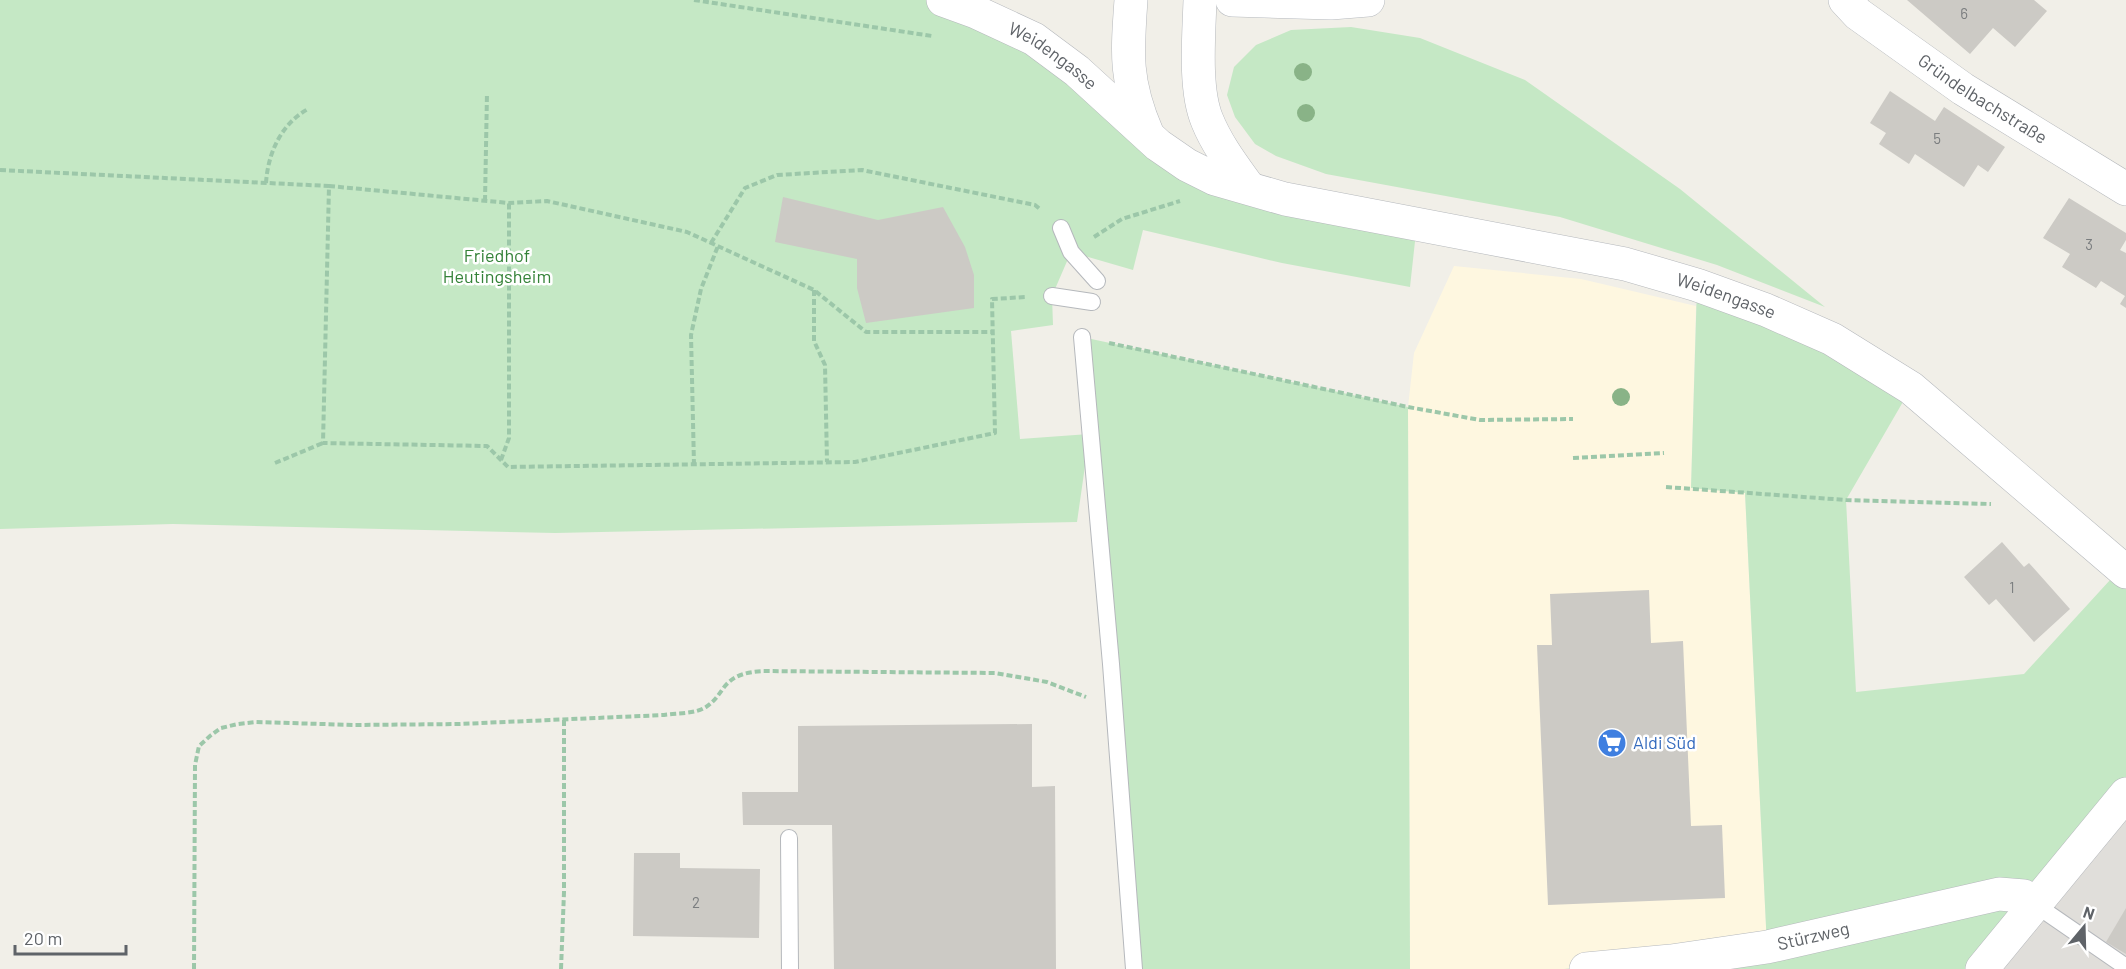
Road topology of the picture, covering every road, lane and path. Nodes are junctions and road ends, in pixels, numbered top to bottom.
1 (694, 0) edge
2 (943, 0) edge
3 (1131, 0) edge
4 (1200, 0) edge
5 (1232, 0) edge
6 (1368, 0) edge
7 (1845, 0) edge
8 (941, 37) dead end
9 (487, 93) dead end
10 (308, 109) dead end
11 (1148, 136) junction
12 (0, 170) edge
13 (266, 183) junction
14 (329, 186) junction
15 (1248, 188) junction
16 (2126, 189) edge
17 (1185, 200) dead end
18 (485, 201) junction
19 (509, 203) junction
20 (1061, 228) joint
21 (711, 243) junction
22 (718, 246) junction
23 (1071, 252) junction
24 (1097, 281) dead end
25 (814, 290) junction
26 (1052, 296) joint
27 (1092, 302) dead end
28 (991, 332) junction
29 (1082, 337) joint
30 (1573, 418) dead end
31 (323, 443) junction
32 (1664, 453) dead end
33 (1573, 458) dead end
34 (501, 460) junction
35 (827, 462) junction
36 (275, 463) dead end
37 (694, 465) junction
38 (2024, 485) junction
39 (1666, 487) dead end
40 (2126, 572) edge
41 (564, 719) junction
42 (1116, 723) junction
43 (2126, 794) edge
44 (789, 838) dead end
45 (2036, 905) junction
46 (2126, 967) edge
47 (194, 969) edge
48 (561, 969) edge
49 (790, 969) edge
50 (1134, 969) edge
51 (1586, 969) edge
52 (1982, 969) edge

1 - 8 path
2 - 11 street, Weidengasse
3 - 11 street
4 - 15 street
5 - 6 street
7 - 16 street, Gründelbachstraße
9 - 18 path
10 - 13 path
11 - 15 street, Weidengasse
12 - 13 path
13 - 14 path
14 - 18 path
14 - 31 path
15 - 38 street, Weidengasse
17 - 23 path
18 - 19 path
19 - 21 path
19 - 34 path
20 - 21 path
20 - 23 lane
21 - 22 path
22 - 25 path
22 - 37 path
23 - 24 lane
25 - 28 path
25 - 35 path
26 - 27 lane
26 - 28 path
28 - 35 path
29 - 30 path
29 - 42 lane
31 - 34 path
31 - 36 path
32 - 33 path
34 - 37 path
35 - 37 path
38 - 39 path
38 - 40 street, Weidengasse
41 - 42 path
41 - 47 path
41 - 48 path
42 - 50 lane
43 - 45 street
44 - 49 lane
45 - 46 lane
45 - 51 street, Stürzweg
45 - 52 street

